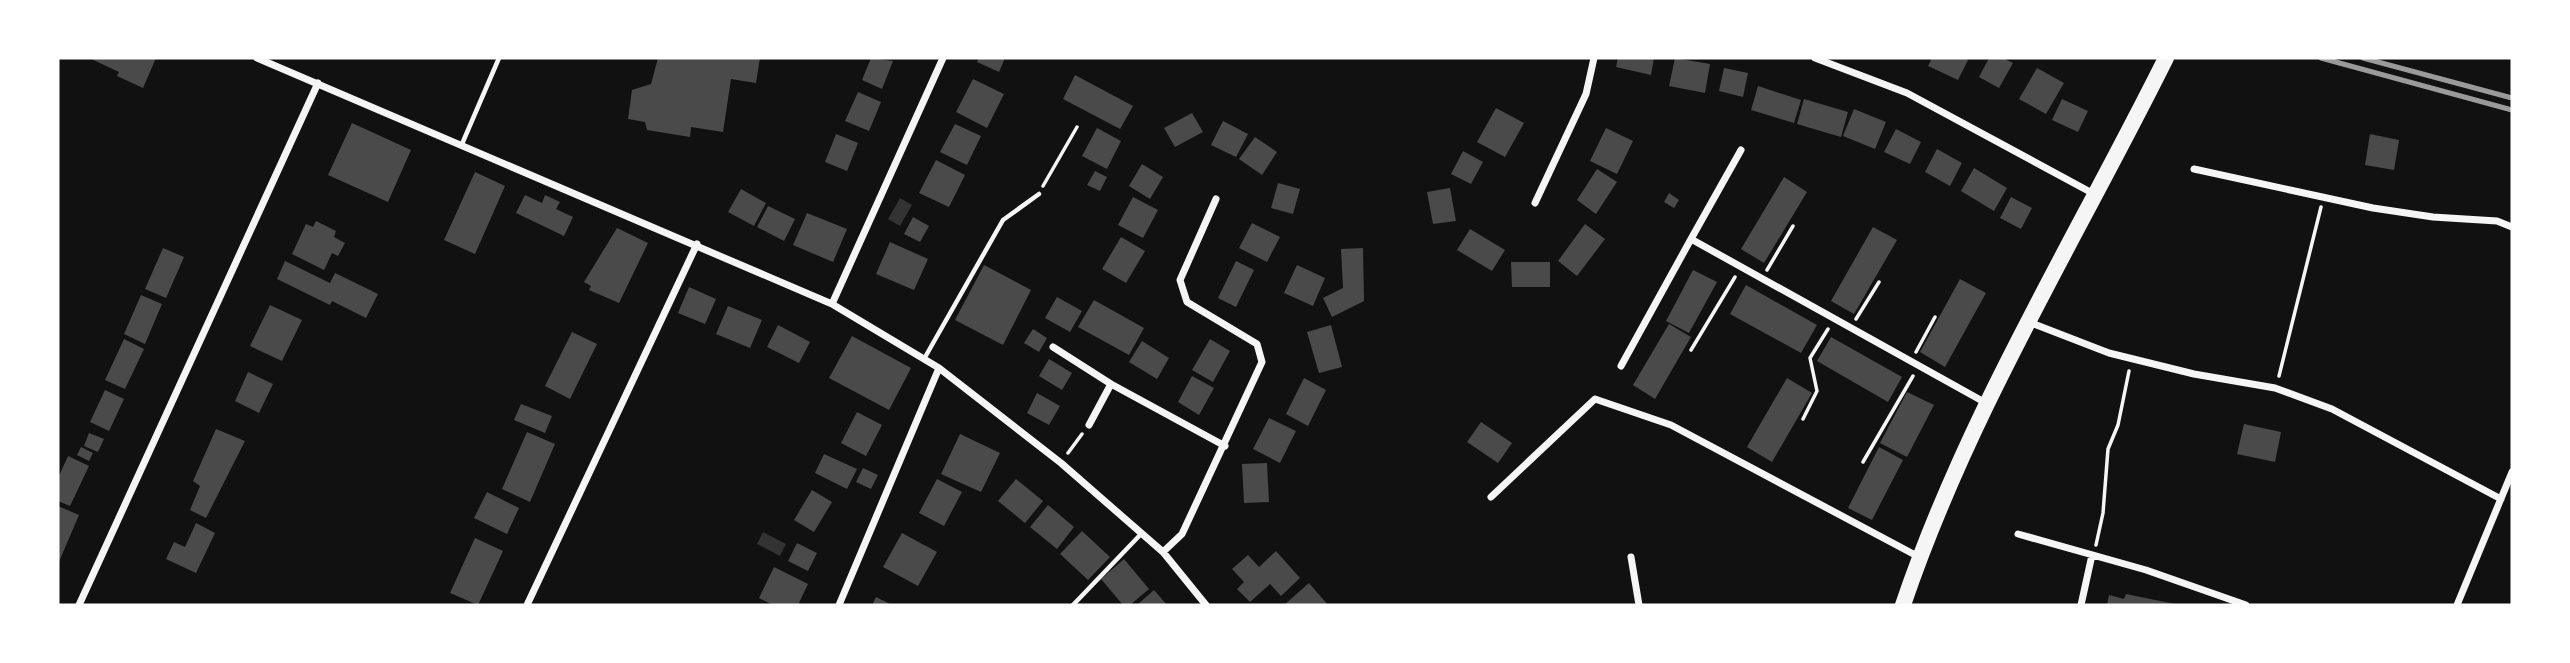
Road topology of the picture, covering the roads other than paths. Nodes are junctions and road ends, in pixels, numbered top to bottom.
1 (257, 58) edge
2 (499, 58) edge
3 (943, 58) edge
4 (1594, 58) edge
5 (1815, 58) edge
6 (2166, 58) edge
7 (318, 83) junction
8 (462, 144) junction
9 (1741, 150) dead end
10 (2194, 169) dead end
11 (1039, 194) road end
12 (2094, 194) junction
13 (1216, 199) dead end
14 (1535, 203) dead end
15 (2512, 227) edge
16 (1691, 239) junction
17 (697, 244) junction
18 (832, 304) junction
19 (2029, 322) junction
20 (1053, 347) dead end
21 (924, 359) junction
22 (1621, 366) dead end
23 (939, 368) junction
24 (1111, 384) junction
25 (1986, 403) junction
26 (1089, 425) road end
27 (1225, 446) junction
28 (2512, 472) edge
29 (1491, 497) dead end
30 (2501, 499) junction
31 (1141, 534) junction
32 (2018, 534) dead end
33 (1163, 552) junction
34 (2092, 555) junction
35 (1631, 557) dead end
36 (1919, 558) junction
37 (79, 605) edge
38 (527, 605) edge
39 (839, 605) edge
40 (1073, 605) edge
41 (1206, 605) edge
42 (1640, 605) edge
43 (1903, 605) edge
44 (2081, 605) edge
45 (2246, 605) edge
46 (2457, 605) edge

1 - 7 street
2 - 8 lane
3 - 18 street
4 - 14 street
5 - 12 street
6 - 12 main road
7 - 8 street
7 - 37 street
8 - 17 street
9 - 16 street
10 - 15 street
11 - 21 lane
12 - 19 main road
13 - 27 street
16 - 22 street
16 - 25 street
17 - 18 street
17 - 38 street
18 - 21 street
19 - 25 main road
19 - 30 street
20 - 24 street
21 - 23 street
23 - 31 street
23 - 39 street
24 - 26 street
24 - 27 street
25 - 36 main road
27 - 33 street
28 - 30 street
29 - 36 street
30 - 46 street
31 - 33 street
31 - 40 lane
32 - 34 street
33 - 41 street
34 - 44 street
34 - 45 street
35 - 42 street
36 - 43 main road

